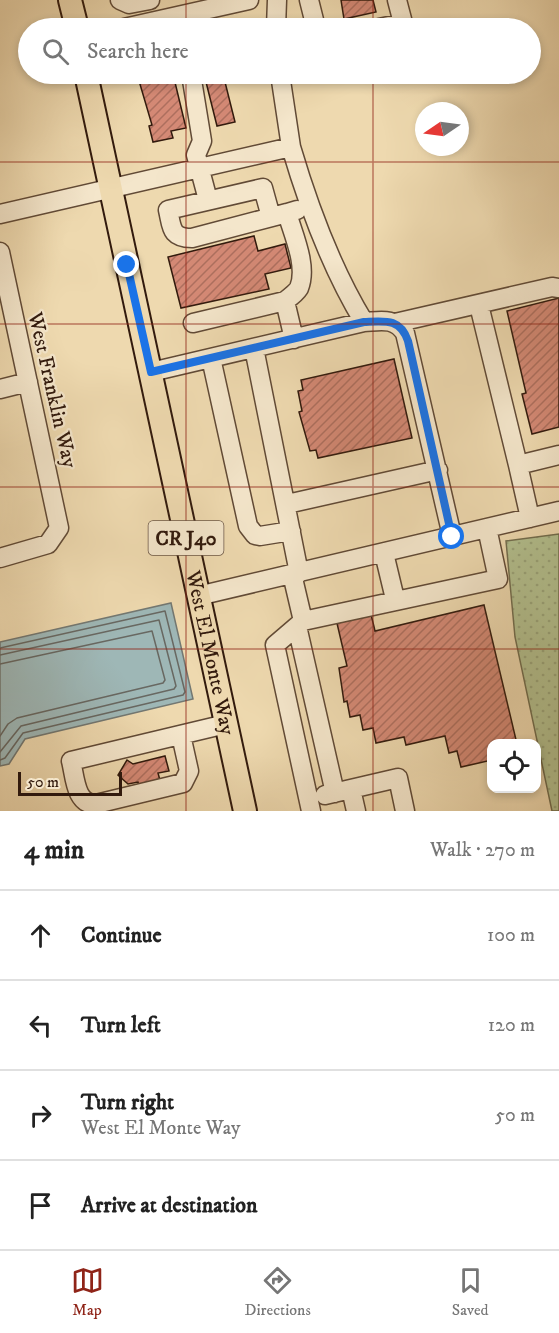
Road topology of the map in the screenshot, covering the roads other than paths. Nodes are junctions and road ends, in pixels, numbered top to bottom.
1 (70, 0) edge
2 (120, 0) edge
3 (150, 0) edge
4 (249, 0) edge
5 (277, 0) edge
6 (309, 0) edge
7 (397, 0) edge
8 (74, 18) edge
9 (169, 18) edge
10 (276, 18) edge
11 (314, 18) edge
12 (402, 18) edge
13 (88, 84) edge
14 (193, 84) edge
15 (281, 84) edge
16 (291, 147) junction
17 (200, 168) junction
18 (111, 189) junction
19 (208, 200) junction
20 (310, 207) junction
21 (0, 214) edge
22 (279, 215) junction
23 (0, 252) edge
24 (559, 288) edge
25 (285, 301) junction
26 (479, 305) junction
27 (364, 322) junction
28 (193, 323) dead end
29 (395, 323) junction
30 (294, 339) junction
31 (254, 348) junction
32 (211, 358) junction
33 (151, 372) junction
34 (28, 382) junction
35 (0, 389) edge
36 (559, 455) edge
37 (518, 465) junction
38 (438, 470) junction
39 (286, 504) junction
40 (559, 511) edge
41 (530, 518) junction
42 (488, 528) junction
43 (291, 531) junction
44 (452, 537) junction
45 (384, 553) junction
46 (0, 558) edge
47 (296, 574) junction
48 (198, 596) junction
49 (394, 599) junction
50 (300, 623) junction
51 (226, 724) junction
52 (181, 735) junction
53 (343, 791) junction
54 (310, 805) edge
55 (245, 811) edge
56 (356, 811) edge
57 (405, 811) edge

1 - 8 main road
2 - 3 street
4 - 9 street
5 - 10 street
6 - 11 street
7 - 12 street
13 - 18 main road, West El Monte Way / CR J40
14 - 17 street
15 - 16 street
16 - 17 street
16 - 20 street
17 - 18 street
17 - 19 street
18 - 21 street
18 - 33 main road, West El Monte Way / CR J40
19 - 22 street
19 - 22 street
20 - 22 street
20 - 27 street
22 - 25 street
23 - 34 street, West Franklin Way
24 - 26 street
25 - 28 street
25 - 30 street
26 - 29 street
26 - 37 street
27 - 29 street
27 - 30 street
29 - 38 street
30 - 31 street
31 - 32 street
31 - 39 street
32 - 33 street
32 - 43 street
33 - 48 main road, West El Monte Way / CR J40
34 - 35 street
34 - 46 street, West Franklin Way
36 - 37 street
37 - 41 street
38 - 39 street
38 - 44 street
39 - 43 street
40 - 41 street
41 - 42 street
42 - 44 street
42 - 49 street
43 - 47 street
44 - 45 street
45 - 47 street
45 - 49 street
47 - 48 street
47 - 50 street
48 - 51 main road, West El Monte Way / CR J40
49 - 50 street
50 - 53 street
50 - 54 street
51 - 52 street
51 - 55 main road, West El Monte Way / CR J40
52 - 52 street
53 - 54 street
53 - 56 street
53 - 57 street

